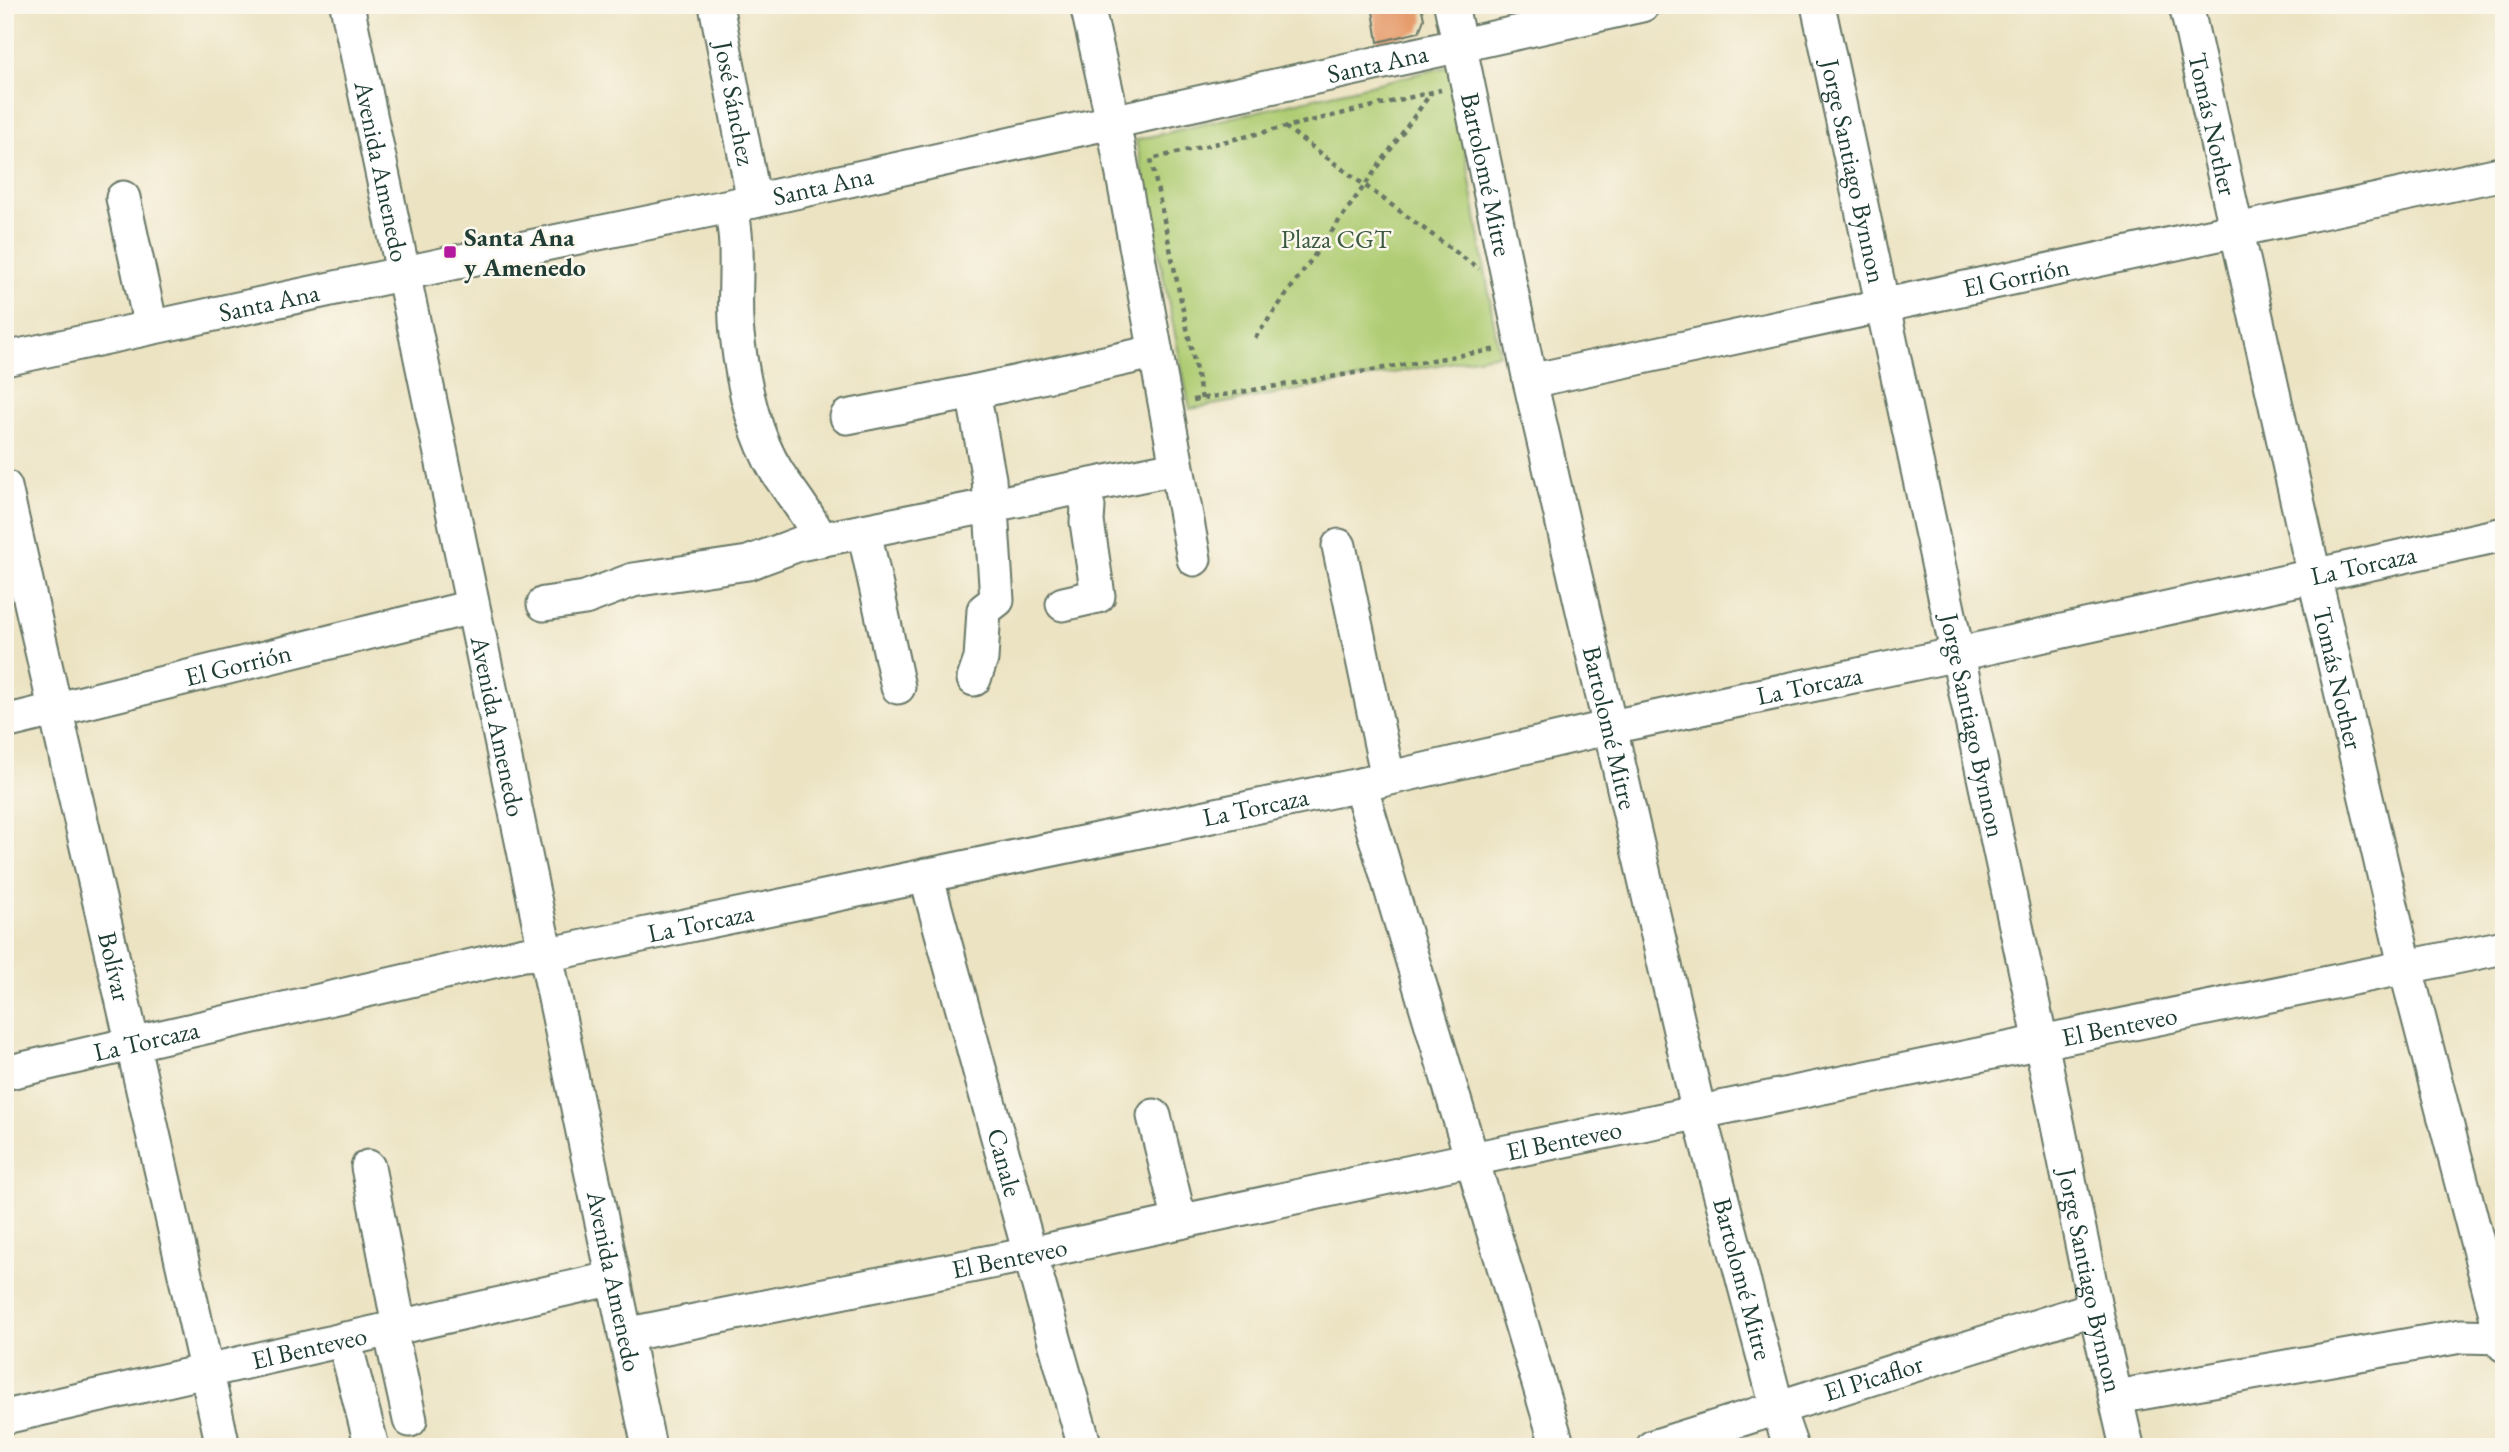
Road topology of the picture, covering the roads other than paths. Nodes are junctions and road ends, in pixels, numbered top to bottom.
1 (347, 5) edge
2 (716, 5) edge
3 (1087, 5) edge
4 (1451, 5) edge
5 (1642, 5) edge
6 (1818, 5) edge
7 (2186, 5) edge
8 (1459, 45) junction
9 (1112, 121) junction
10 (2504, 173) edge
11 (122, 198) dead end
12 (742, 203) junction
13 (2236, 231) junction
14 (404, 273) junction
15 (1883, 305) junction
16 (151, 327) junction
17 (1154, 352) junction
18 (5, 359) edge
19 (1530, 382) junction
20 (973, 392) junction
21 (847, 417) dead end
22 (1176, 468) junction
23 (5, 487) edge
24 (1082, 487) junction
25 (991, 505) junction
26 (864, 531) junction
27 (2504, 534) edge
28 (821, 540) junction
29 (1339, 546) dead end
30 (1194, 559) dead end
31 (2314, 575) junction
32 (544, 604) dead end
33 (1063, 604) dead end
34 (472, 607) junction
35 (1958, 654) junction
36 (974, 678) dead end
37 (898, 687) dead end
38 (55, 710) junction
39 (5, 722) edge
40 (1611, 727) junction
41 (1374, 782) junction
42 (926, 875) junction
43 (2504, 947) edge
44 (546, 953) junction
45 (2406, 969) junction
46 (2041, 1042) junction
47 (134, 1043) junction
48 (5, 1073) edge
49 (1699, 1113) junction
50 (1153, 1116) dead end
51 (1472, 1159) junction
52 (368, 1167) dead end
53 (1180, 1222) junction
54 (1030, 1254) junction
55 (614, 1278) junction
56 (2095, 1308) junction
57 (395, 1327) junction
58 (625, 1335) junction
59 (344, 1339) junction
60 (2503, 1340) edge
61 (207, 1370) junction
62 (2116, 1397) junction
63 (1777, 1406) junction
64 (5, 1417) edge
65 (410, 1420) dead end
66 (223, 1447) edge
67 (372, 1447) edge
68 (649, 1447) edge
69 (1085, 1447) edge
70 (1558, 1447) edge
71 (1653, 1447) edge
72 (1791, 1447) edge
73 (2127, 1447) edge

1 - 14 street, Avenida Amenedo
2 - 12 street, José Sánchez
3 - 9 street
4 - 8 street, Bartolomé Mitre
5 - 8 street, Santa Ana
6 - 15 street, Jorge Santiago Bynnon
7 - 13 street, Tomás Nother
8 - 9 street, Santa Ana
8 - 19 street, Bartolomé Mitre
9 - 12 street, Santa Ana
9 - 17 street
10 - 13 street, El Gorrión
11 - 16 street
12 - 14 street, Santa Ana
12 - 28 street, José Sánchez
13 - 15 street, El Gorrión
13 - 31 street, Tomás Nother
14 - 16 street, Santa Ana
14 - 34 street, Avenida Amenedo
15 - 19 street, El Gorrión
15 - 35 street, Jorge Santiago Bynnon
16 - 18 street, Santa Ana
17 - 20 street
17 - 22 street
19 - 40 street, Bartolomé Mitre
20 - 21 street
20 - 25 street
22 - 24 street
22 - 30 street
23 - 38 street, Bolívar
24 - 25 street
24 - 33 street
25 - 26 street
25 - 36 street
26 - 28 street
26 - 37 street
27 - 31 street, La Torcaza
28 - 32 street
29 - 41 street
31 - 35 street, La Torcaza
31 - 45 street, Tomás Nother
34 - 38 street, El Gorrión
34 - 44 street, Avenida Amenedo
35 - 40 street, La Torcaza
35 - 46 street, Jorge Santiago Bynnon
38 - 39 street, El Gorrión
38 - 47 street, Bolívar
40 - 41 street, La Torcaza
40 - 49 street, Bartolomé Mitre
41 - 42 street, La Torcaza
41 - 51 street
42 - 44 street, La Torcaza
42 - 54 street, Canale
43 - 45 street, El Benteveo
44 - 47 street, La Torcaza
44 - 55 street, Avenida Amenedo
45 - 46 street, El Benteveo
45 - 60 street, Tomás Nother
46 - 49 street, El Benteveo
46 - 56 street, Jorge Santiago Bynnon
47 - 48 street, La Torcaza
47 - 61 street, Bolívar
49 - 51 street, El Benteveo
49 - 63 street, Bartolomé Mitre
50 - 53 street
51 - 53 street, El Benteveo
51 - 70 street
52 - 57 street
53 - 54 street, El Benteveo
54 - 58 street, El Benteveo
54 - 69 street, Canale
55 - 57 street, El Benteveo
55 - 58 street, Avenida Amenedo
56 - 62 street, Jorge Santiago Bynnon
56 - 63 street, El Picaflor
57 - 59 street, El Benteveo
57 - 65 street
58 - 68 street, Avenida Amenedo
59 - 61 street, El Benteveo
59 - 67 street
60 - 62 street
61 - 64 street, El Benteveo
61 - 66 street, Bolívar
62 - 73 street, Jorge Santiago Bynnon
63 - 71 street, El Picaflor
63 - 72 street, Bartolomé Mitre

